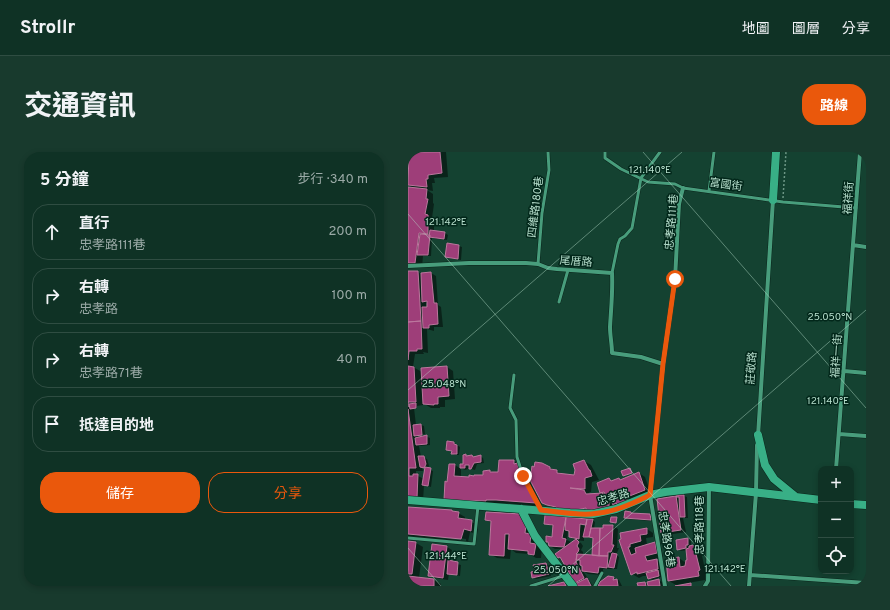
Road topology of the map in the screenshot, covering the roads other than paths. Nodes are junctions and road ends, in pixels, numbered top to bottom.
1 (548, 152) edge
2 (605, 152) edge
3 (660, 152) edge
4 (714, 152) edge
5 (776, 152) edge
6 (860, 152) edge
7 (641, 178) junction
8 (683, 188) junction
9 (709, 191) junction
10 (773, 200) junction
11 (856, 208) junction
12 (853, 245) junction
13 (866, 247) edge
14 (538, 264) junction
15 (408, 266) edge
16 (568, 270) junction
17 (612, 273) junction
18 (559, 302) dead end
19 (663, 364) junction
20 (844, 371) junction
21 (866, 373) edge
22 (514, 375) dead end
23 (839, 434) junction
24 (758, 435) junction
25 (866, 436) edge
26 (836, 466) edge
27 (708, 487) junction
28 (756, 493) junction
29 (650, 495) junction
30 (797, 497) junction
31 (408, 500) edge
32 (818, 500) edge
33 (854, 504) edge
34 (866, 505) edge
35 (478, 506) junction
36 (522, 509) junction
37 (541, 510) junction
38 (408, 538) edge
39 (602, 573) dead end
40 (750, 575) junction
41 (566, 576) junction
42 (866, 583) edge
43 (530, 586) edge
44 (573, 586) edge
45 (595, 586) edge
46 (665, 586) edge
47 (705, 586) edge
48 (749, 586) edge

1 - 14 lane, 四維路180巷
2 - 7 lane, 富國街
3 - 7 lane
4 - 9 lane
5 - 10 street, 莊敬路
6 - 11 street, 福祥街
7 - 8 lane, 富國街
7 - 17 lane
8 - 9 lane, 富國街
8 - 19 street, 忠孝路111巷
9 - 10 lane, 富國街
10 - 11 lane, 富國街
10 - 24 street, 莊敬路
11 - 12 street, 福祥街
12 - 13 street
12 - 20 street, 福祥一街
14 - 15 street, 尾厝路
14 - 16 street, 尾厝路
16 - 17 street, 尾厝路
16 - 18 lane
17 - 19 street
19 - 29 street, 忠孝路111巷
20 - 21 street
20 - 23 street, 福祥一街
22 - 37 lane
23 - 25 street
23 - 26 street, 福祥一街
24 - 28 street, 莊敬路
24 - 30 street
27 - 28 street, 忠孝路
27 - 29 street, 忠孝路
27 - 47 street, 忠孝路118巷
28 - 30 street, 忠孝路
28 - 40 street, 莊敬路
29 - 37 street, 忠孝路
29 - 46 street, 忠孝路96巷
30 - 32 street, 忠孝路
31 - 35 street, 忠孝路
33 - 34 street
35 - 36 street, 忠孝路
35 - 38 lane
36 - 37 street, 忠孝路
36 - 41 street
39 - 45 lane
40 - 42 street
40 - 48 street, 莊敬路
41 - 43 lane
41 - 44 street

